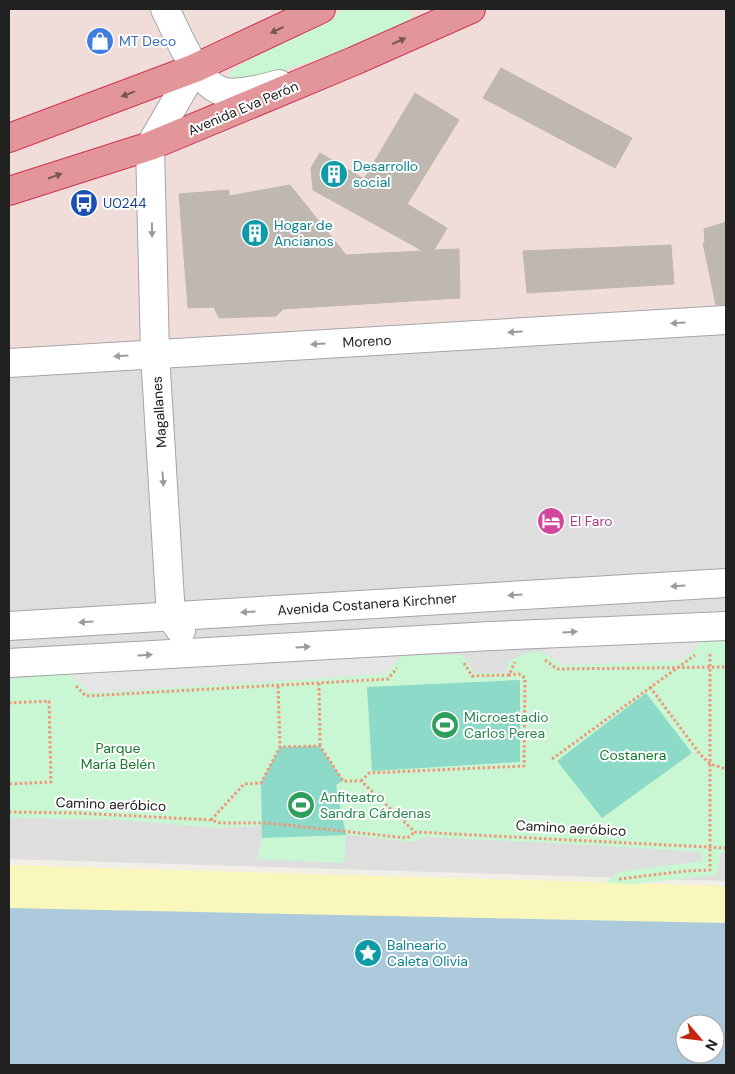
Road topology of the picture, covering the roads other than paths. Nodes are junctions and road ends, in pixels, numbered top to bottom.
1 (165, 9) edge
2 (321, 9) edge
3 (449, 12) edge
4 (354, 61) junction
5 (195, 68) junction
6 (9, 138) edge
7 (150, 146) junction
8 (9, 191) edge
9 (726, 320) edge
10 (155, 354) junction
11 (9, 363) edge
12 (726, 583) edge
13 (489, 597) junction
14 (171, 616) junction
15 (9, 626) edge
16 (716, 632) edge
17 (491, 636) junction
18 (219, 651) junction
19 (9, 663) edge

1 - 5 street
2 -> 5 highway
4 -> 3 highway, Avenida Eva Perón
4 - 5 street
4 - 7 highway, Avenida Eva Perón
5 -> 6 highway
5 - 7 street
8 -> 7 highway, Avenida Eva Perón
7 -> 10 street, Magallanes
9 -> 10 street, Moreno
10 -> 11 street, Moreno
10 -> 14 street, Magallanes
12 -> 13 street, Avenida Costanera Kirchner
13 -> 14 street, Avenida Costanera Kirchner
13 - 17 street
14 -> 15 street, Avenida Costanera Kirchner
14 - 18 street
17 -> 16 street
18 -> 17 street
19 -> 18 street

